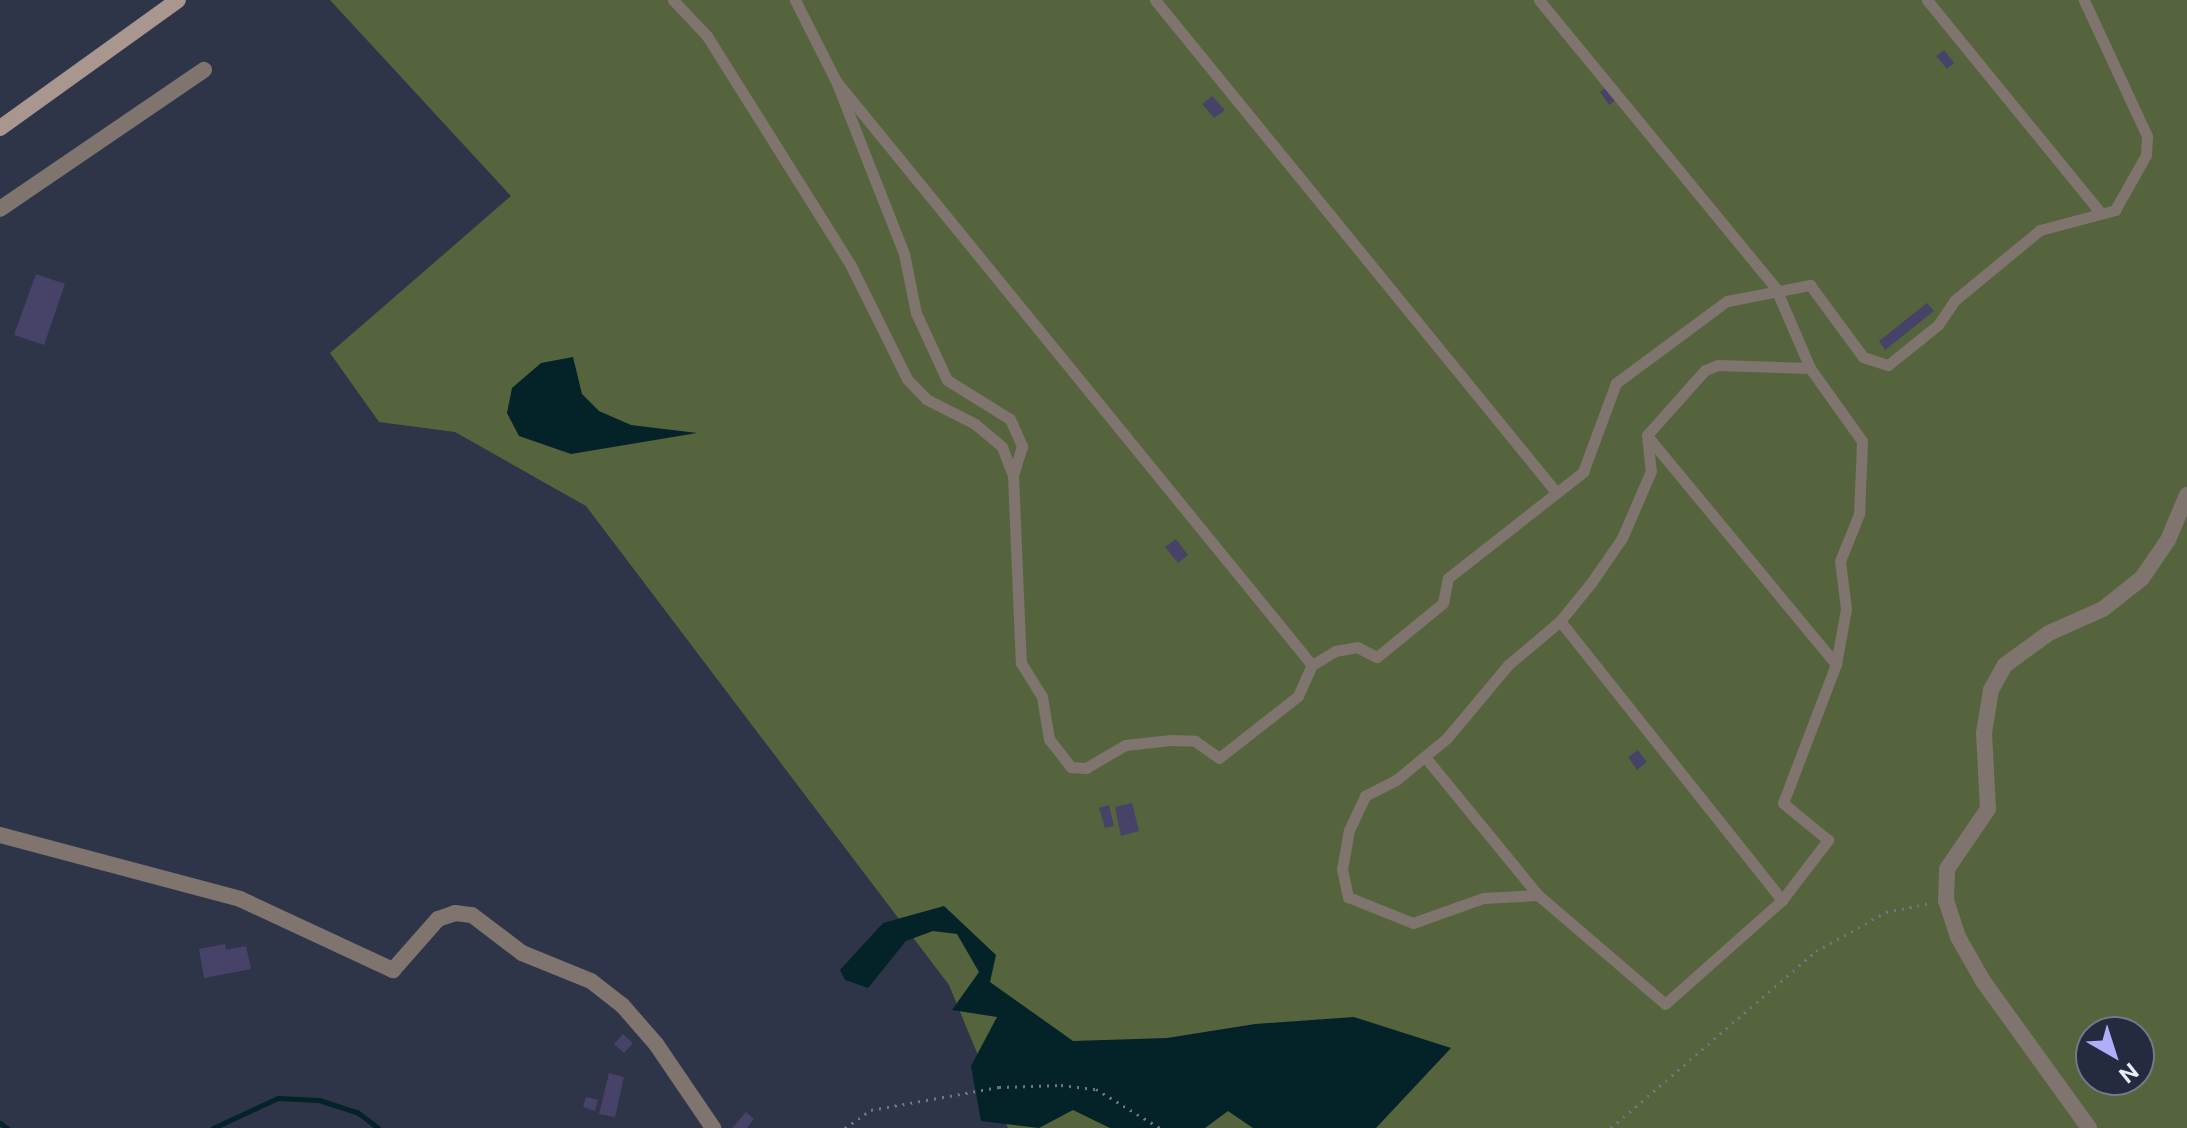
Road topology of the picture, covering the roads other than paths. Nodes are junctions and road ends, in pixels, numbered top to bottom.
1 (178, 0) edge
2 (673, 0) edge
3 (795, 0) edge
4 (1155, 0) edge
5 (1539, 0) edge
6 (1927, 0) edge
7 (2084, 0) edge
8 (204, 70) dead end
9 (836, 81) junction
10 (0, 128) edge
11 (0, 209) edge
12 (2100, 212) junction
13 (1776, 289) junction
14 (1810, 368) junction
15 (1647, 435) junction
16 (1013, 475) junction
17 (1556, 492) junction
18 (2187, 495) edge
19 (1560, 621) junction
20 (1836, 664) junction
21 (1312, 665) junction
22 (1425, 757) junction
23 (0, 835) edge
24 (1538, 895) junction
25 (1782, 900) junction
26 (713, 1128) edge
27 (2089, 1128) edge

1 - 10 main road
2 - 16 lane
3 - 9 lane
4 - 17 lane
5 - 13 lane
6 - 12 lane
7 - 12 lane
8 - 11 street
9 - 16 lane
9 - 21 lane
12 - 13 lane
13 - 14 lane
13 - 17 lane
14 - 15 lane
14 - 20 lane
15 - 19 lane
15 - 20 lane
16 - 21 lane
17 - 21 lane
18 - 27 street
19 - 22 lane
19 - 25 lane
20 - 25 lane
22 - 24 lane
22 - 24 lane
23 - 26 street
24 - 25 lane

